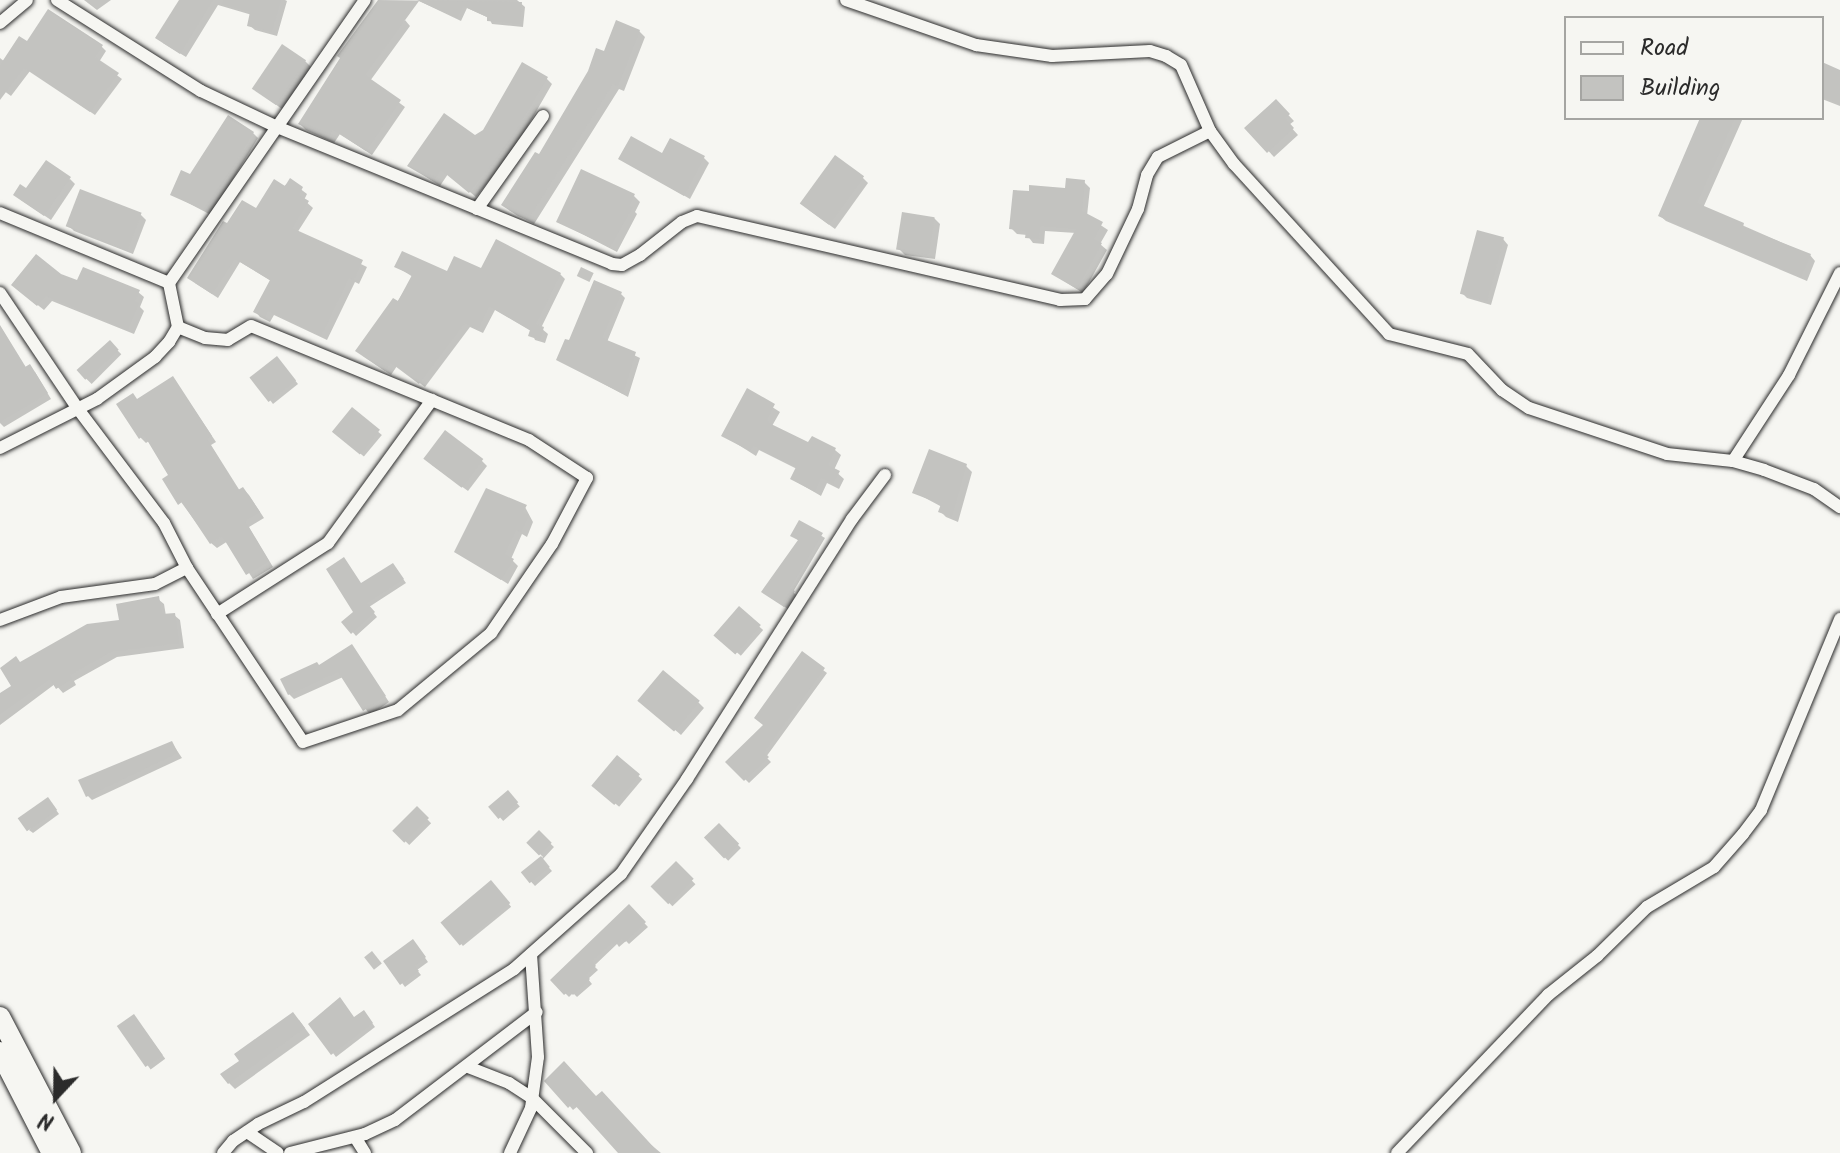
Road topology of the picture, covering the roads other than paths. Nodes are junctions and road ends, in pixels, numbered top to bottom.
1 (27, 0) edge
2 (57, 0) edge
3 (365, 0) edge
4 (846, 0) edge
5 (0, 23) edge
6 (543, 116) dead end
7 (277, 127) junction
8 (1210, 131) junction
9 (477, 209) junction
10 (0, 213) edge
11 (1840, 273) edge
12 (169, 283) junction
13 (0, 293) edge
14 (178, 327) junction
15 (432, 400) junction
16 (78, 409) junction
17 (0, 448) edge
18 (1733, 461) junction
19 (885, 475) dead end
20 (1840, 507) edge
21 (187, 568) junction
22 (217, 614) junction
23 (1840, 619) edge
24 (0, 620) edge
25 (531, 954) junction
26 (537, 1012) junction
27 (0, 1017) edge
28 (0, 1052) edge
29 (468, 1067) junction
30 (532, 1098) junction
31 (247, 1132) junction
32 (355, 1137) junction
33 (52, 1153) edge
34 (71, 1153) edge
35 (223, 1153) edge
36 (278, 1153) edge
37 (290, 1153) edge
38 (365, 1153) edge
39 (510, 1153) edge
40 (587, 1153) edge
41 (1397, 1153) edge

1 - 5 street
2 - 7 street
3 - 7 street
4 - 8 street
6 - 9 street
7 - 9 street
7 - 12 street
8 - 9 street
8 - 18 street
10 - 12 street
11 - 18 street
12 - 14 street
13 - 16 street
14 - 15 street
14 - 16 street
15 - 22 street
15 - 22 street
16 - 17 street
16 - 21 street
18 - 20 street
19 - 25 street
21 - 22 street
21 - 24 street
23 - 41 street
25 - 26 street
25 - 31 street
26 - 29 street
26 - 30 street
27 - 34 main road
28 - 33 main road
29 - 30 street
29 - 32 street
30 - 39 street
30 - 40 street
31 - 35 street
31 - 36 street
32 - 37 street
32 - 38 street

